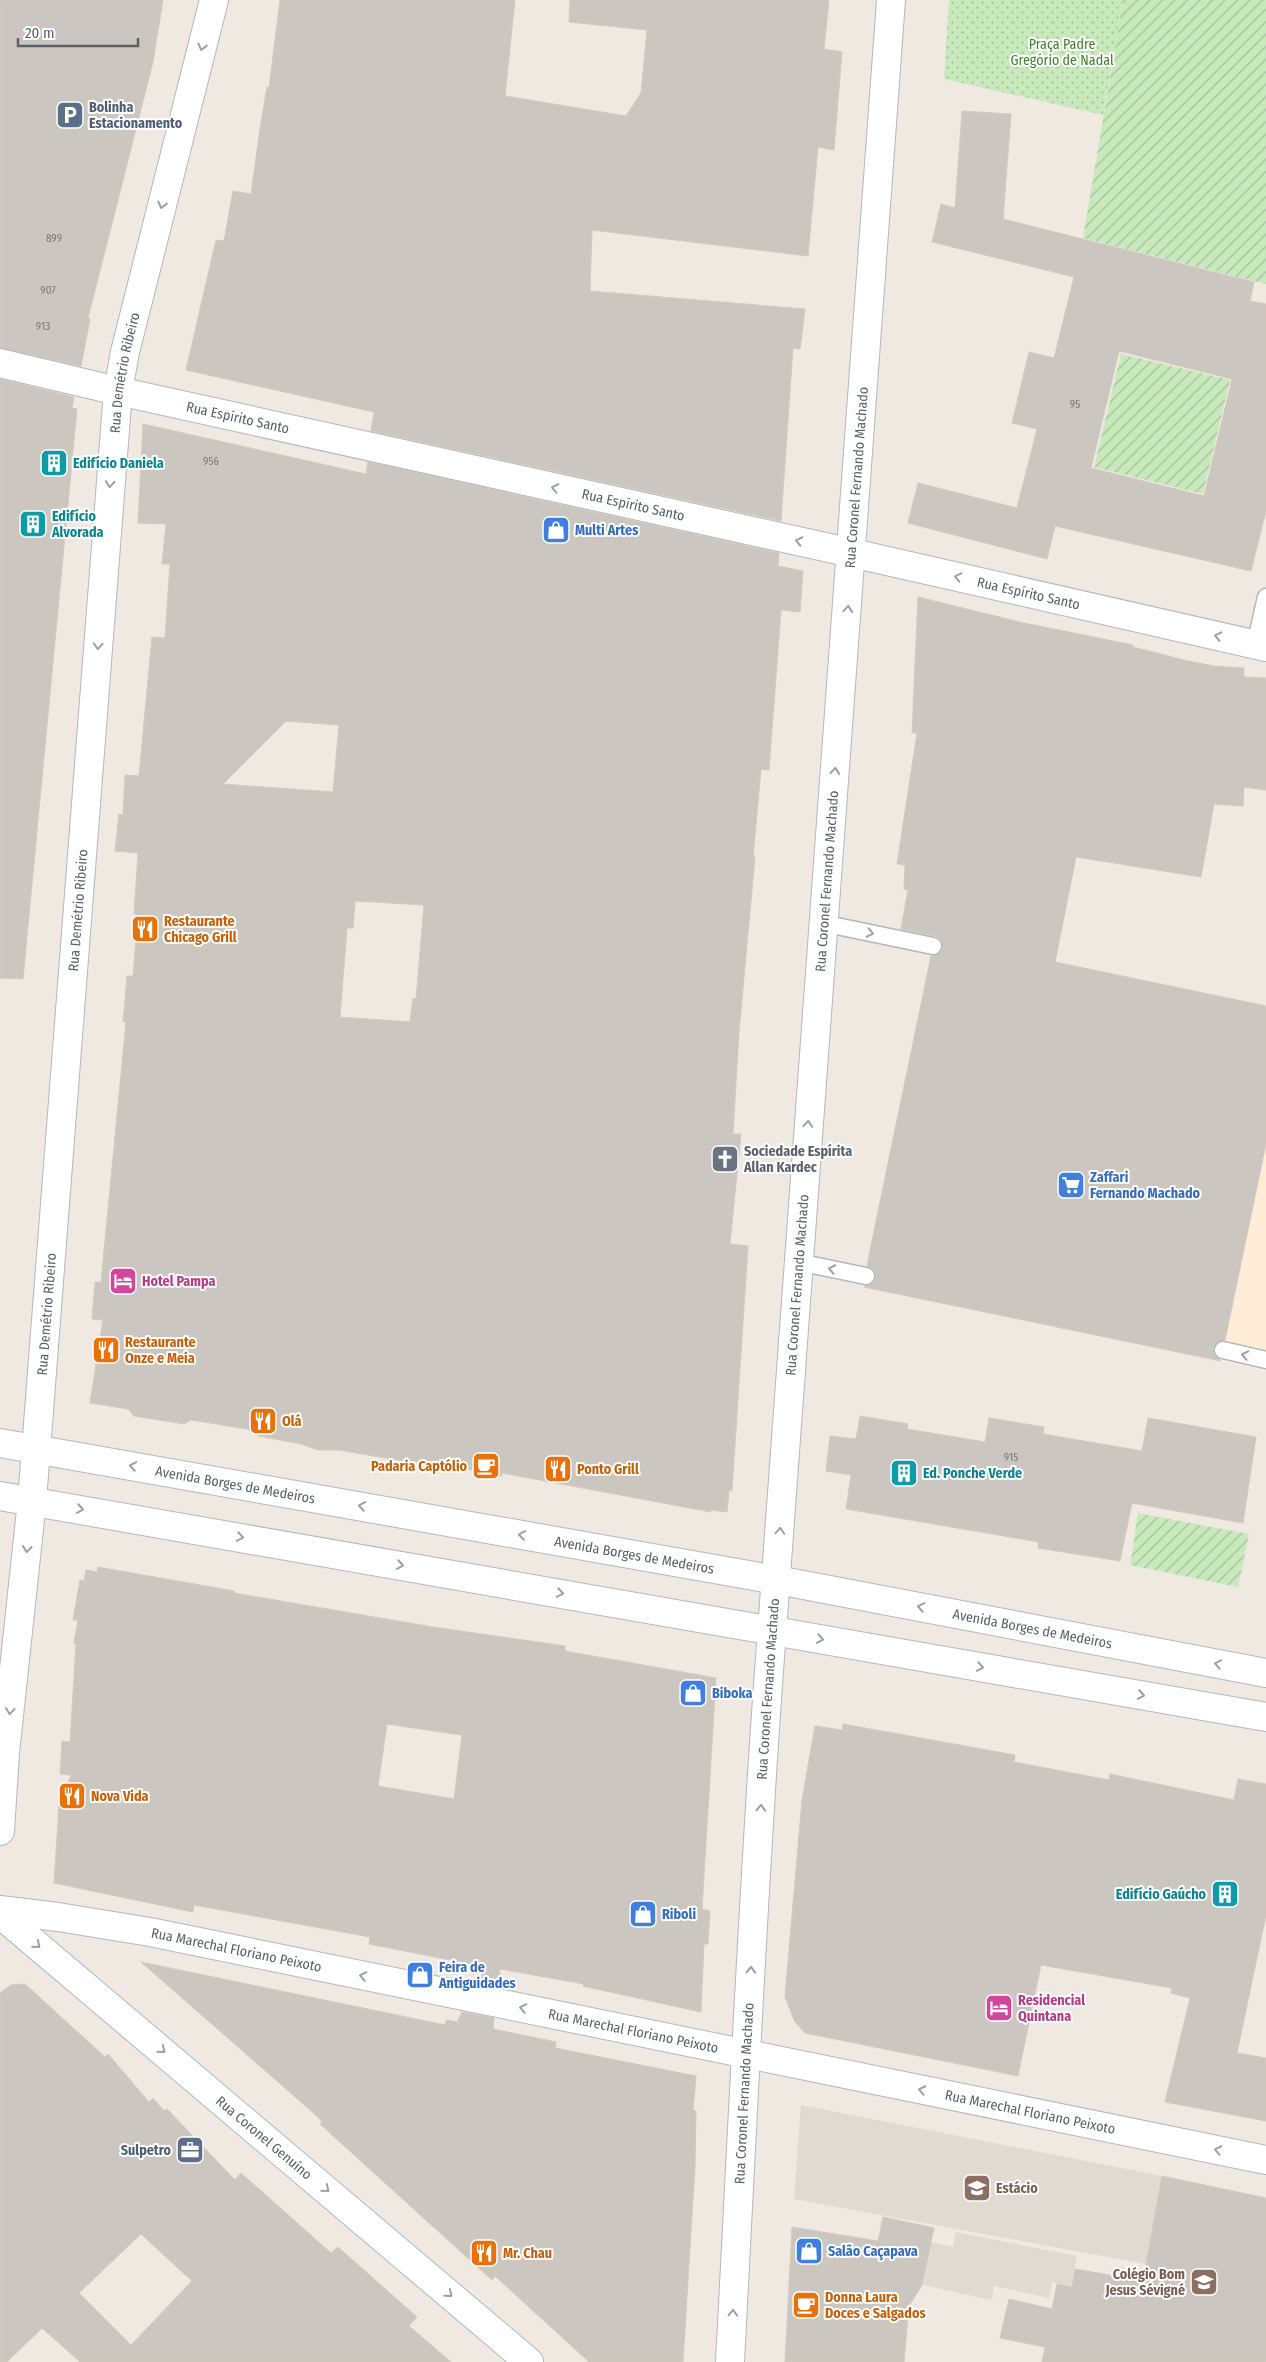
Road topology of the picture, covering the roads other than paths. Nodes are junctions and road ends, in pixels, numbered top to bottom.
1 (214, 0) edge
2 (891, 0) edge
3 (0, 363) edge
4 (118, 391) junction
5 (852, 553) junction
6 (1266, 597) edge
7 (1261, 646) edge
8 (822, 923) junction
9 (933, 946) dead end
10 (798, 1262) junction
11 (866, 1276) dead end
12 (1223, 1350) dead end
13 (1266, 1360) edge
14 (0, 1443) edge
15 (35, 1448) junction
16 (0, 1496) edge
17 (32, 1500) junction
18 (777, 1580) junction
19 (772, 1630) junction
20 (1266, 1673) edge
21 (1266, 1717) edge
22 (3, 1758) edge
23 (0, 1831) edge
24 (0, 1912) edge
25 (746, 2054) junction
26 (1266, 2160) edge
27 (529, 2362) edge
28 (730, 2362) edge

1 -> 4 street, Rua Demétrio Ribeiro
2 - 5 street, Rua Coronel Fernando Machado
3 - 4 street, Rua Espírito Santo
5 -> 4 street, Rua Espírito Santo
4 -> 15 street, Rua Demétrio Ribeiro
7 -> 5 street, Rua Espírito Santo
8 -> 5 street, Rua Coronel Fernando Machado
6 - 7 lane
8 -> 9 lane
10 -> 8 street, Rua Coronel Fernando Machado
11 -> 10 lane
18 -> 10 street, Rua Coronel Fernando Machado
13 -> 12 lane
14 - 15 street, Avenida Borges de Medeiros
15 - 17 street, Rua Demétrio Ribeiro
18 -> 15 street, Avenida Borges de Medeiros
16 - 17 street
17 -> 19 street
17 -> 22 street, Rua Demétrio Ribeiro
18 - 19 street, Rua Coronel Fernando Machado
20 -> 18 street, Avenida Borges de Medeiros
19 -> 21 street
25 -> 19 street, Rua Coronel Fernando Machado
22 - 23 street, Rua Demétrio Ribeiro
25 -> 24 street, Rua Marechal Floriano Peixoto
24 -> 27 street, Rua Coronel Genuíno
26 -> 25 street, Rua Marechal Floriano Peixoto
28 -> 25 street, Rua Coronel Fernando Machado

